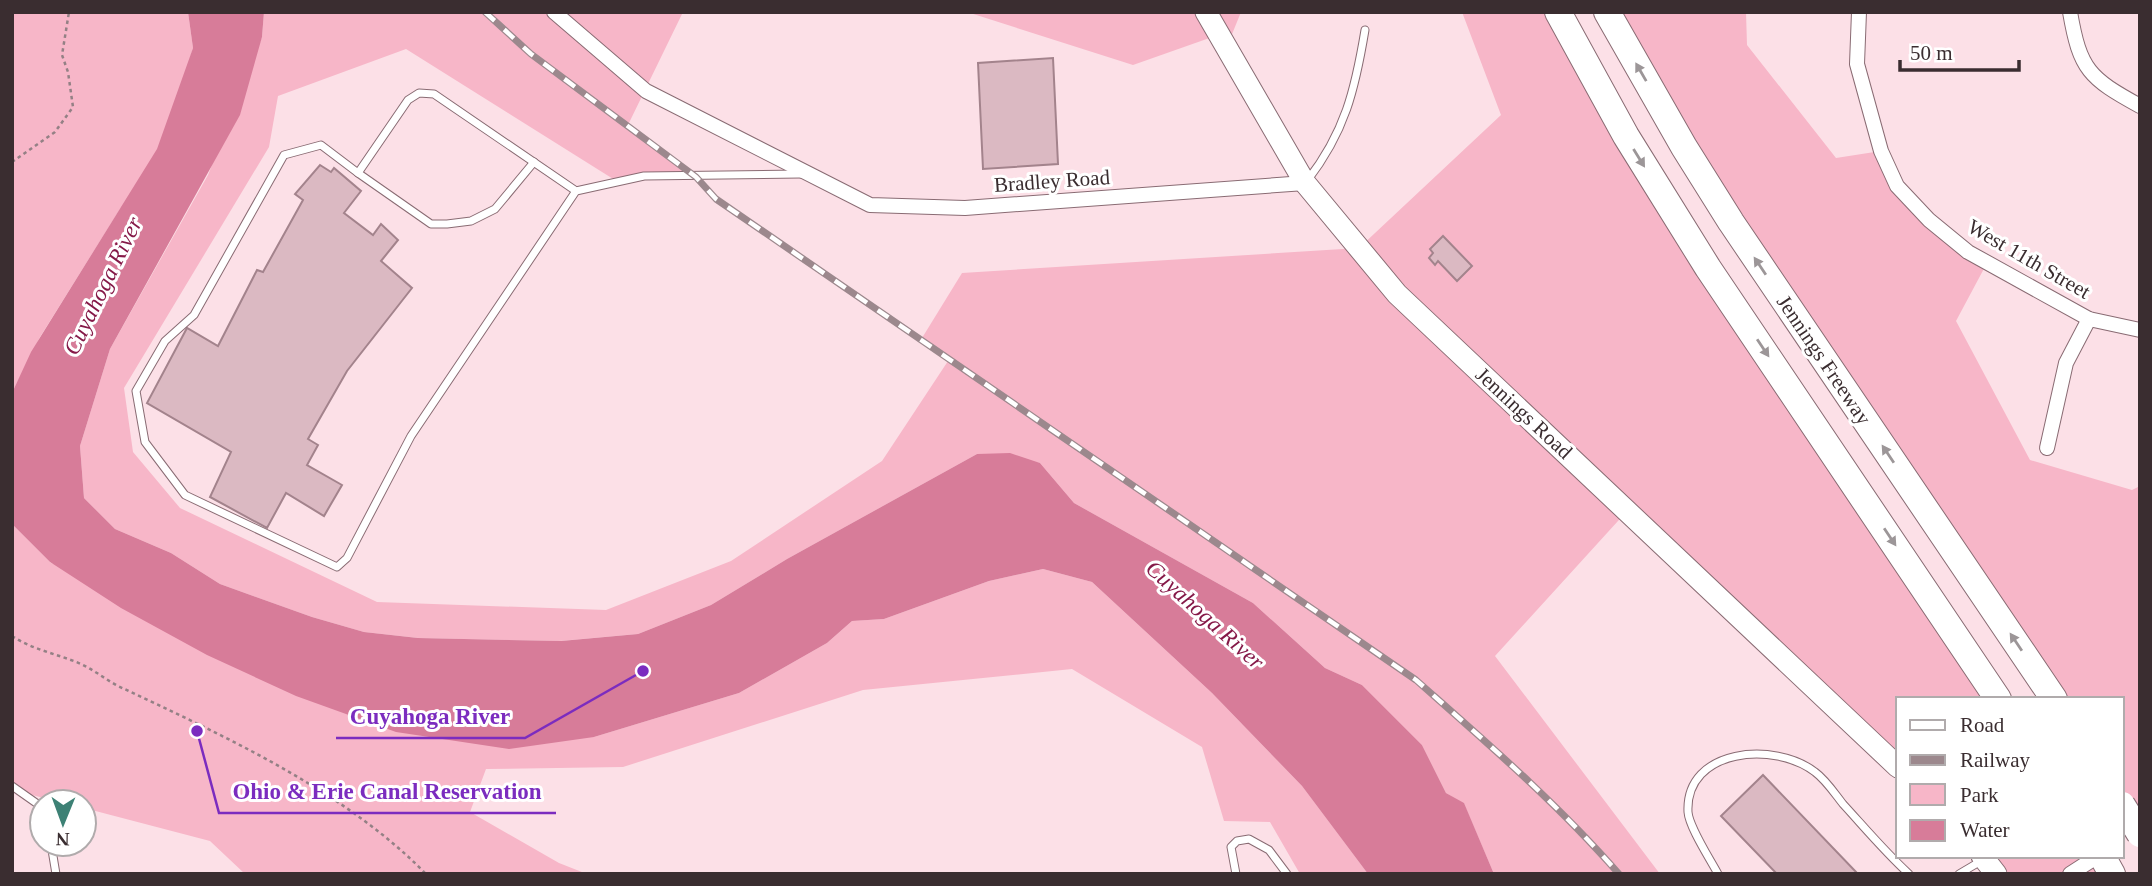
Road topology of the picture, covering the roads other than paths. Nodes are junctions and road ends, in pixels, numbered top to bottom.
1 (554, 12) edge
2 (1206, 12) edge
3 (1558, 12) edge
4 (1608, 12) edge
5 (1859, 12) edge
6 (2070, 12) edge
7 (1365, 30) dead end
8 (2140, 106) edge
9 (534, 162) junction
10 (358, 173) junction
11 (809, 174) junction
12 (1306, 183) junction
13 (576, 191) junction
14 (2089, 319) junction
15 (2140, 330) edge
16 (2047, 448) dead end
17 (1997, 697) edge
18 (2053, 697) edge
19 (1896, 766) edge
20 (12, 786) edge
21 (28, 797) edge
22 (2124, 808) edge
23 (2140, 832) edge
24 (2124, 840) edge
25 (2097, 858) edge
26 (2101, 858) edge
27 (1988, 863) edge
28 (1236, 874) edge
29 (1287, 874) edge
30 (1718, 874) edge
31 (1909, 874) edge
32 (1959, 874) edge
33 (2070, 874) edge
34 (2112, 874) edge

1 - 11 street, Bradley Road
2 - 12 street, Jennings Road
3 -> 17 highway, Jennings Freeway
18 -> 4 highway, Jennings Freeway
5 - 14 street, West 11th Street
6 - 8 street
7 - 12 lane
9 - 10 lane
9 - 10 lane
9 - 13 lane
10 - 13 lane
11 - 12 street, Bradley Road
11 - 13 lane, Bradley Road
12 - 19 street, Jennings Road
14 - 15 street, West 11th Street
14 - 16 street
20 - 21 lane
22 - 23 highway, bridge
23 - 24 street
25 - 33 street
26 - 34 highway
27 - 32 lane
28 - 29 lane
30 - 31 lane

